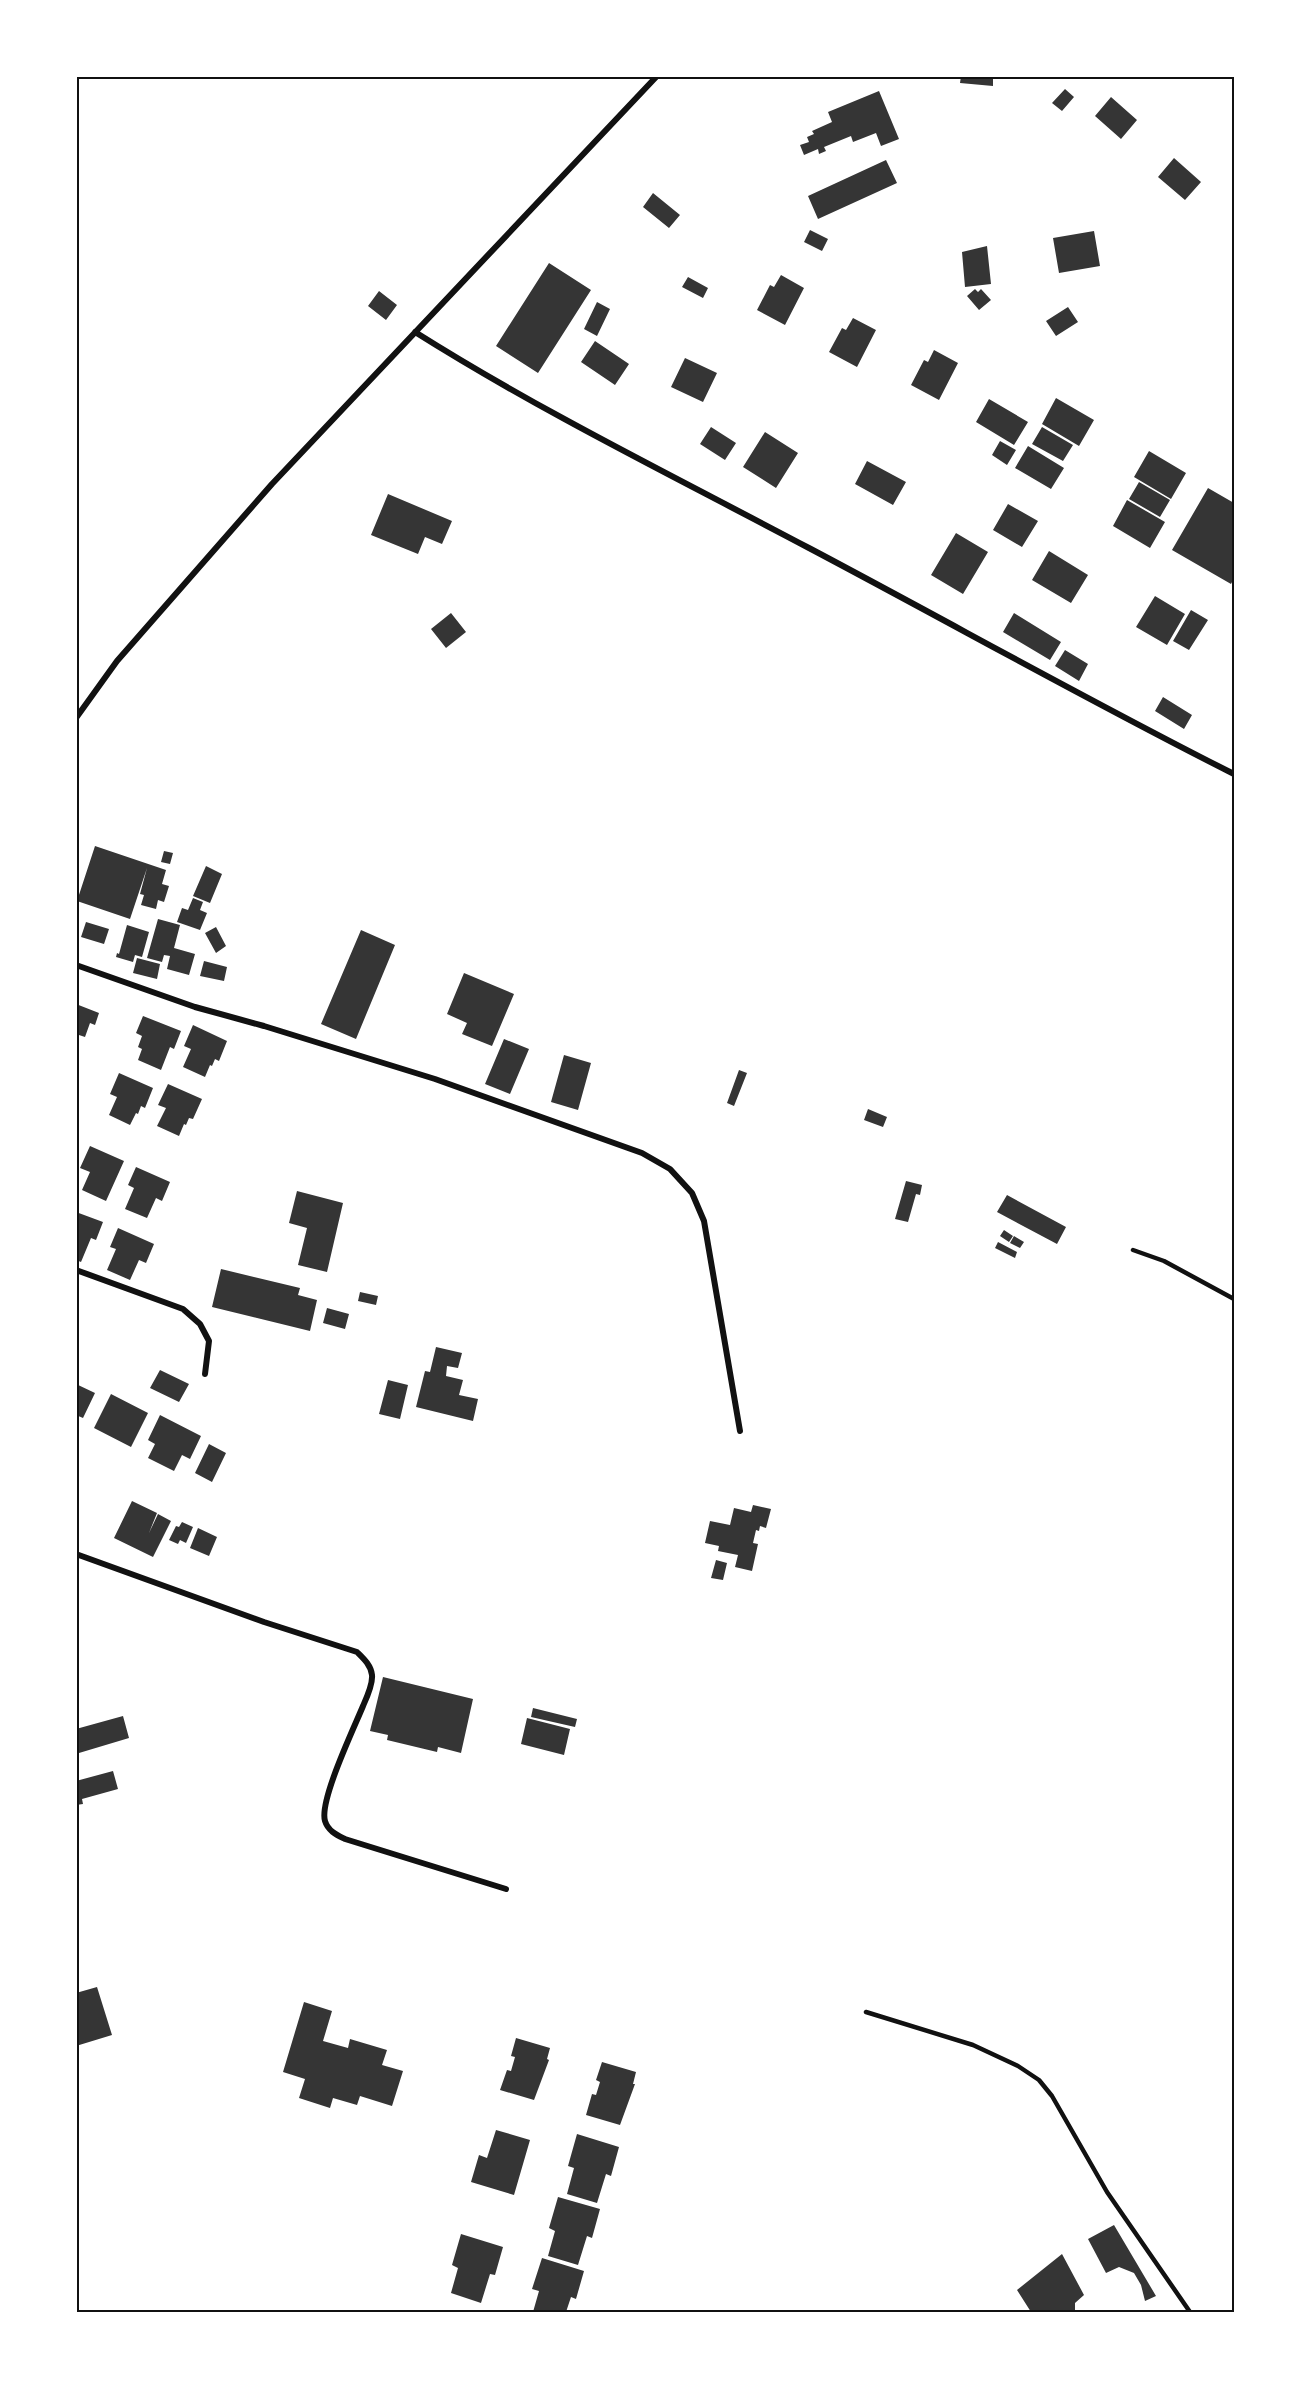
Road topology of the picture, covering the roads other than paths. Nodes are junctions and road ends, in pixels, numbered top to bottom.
1 (657, 76) edge
2 (415, 332) junction
3 (76, 718) edge
4 (1234, 774) edge
5 (76, 965) edge
6 (1133, 1250) dead end
7 (76, 1270) edge
8 (1234, 1299) edge
9 (205, 1374) dead end
10 (740, 1431) dead end
11 (76, 1554) edge
12 (506, 1889) dead end
13 (866, 2012) dead end
14 (1190, 2313) edge

1 - 2 street
2 - 3 street
2 - 4 street
5 - 10 street
6 - 8 lane
7 - 9 street
11 - 12 street
13 - 14 lane

